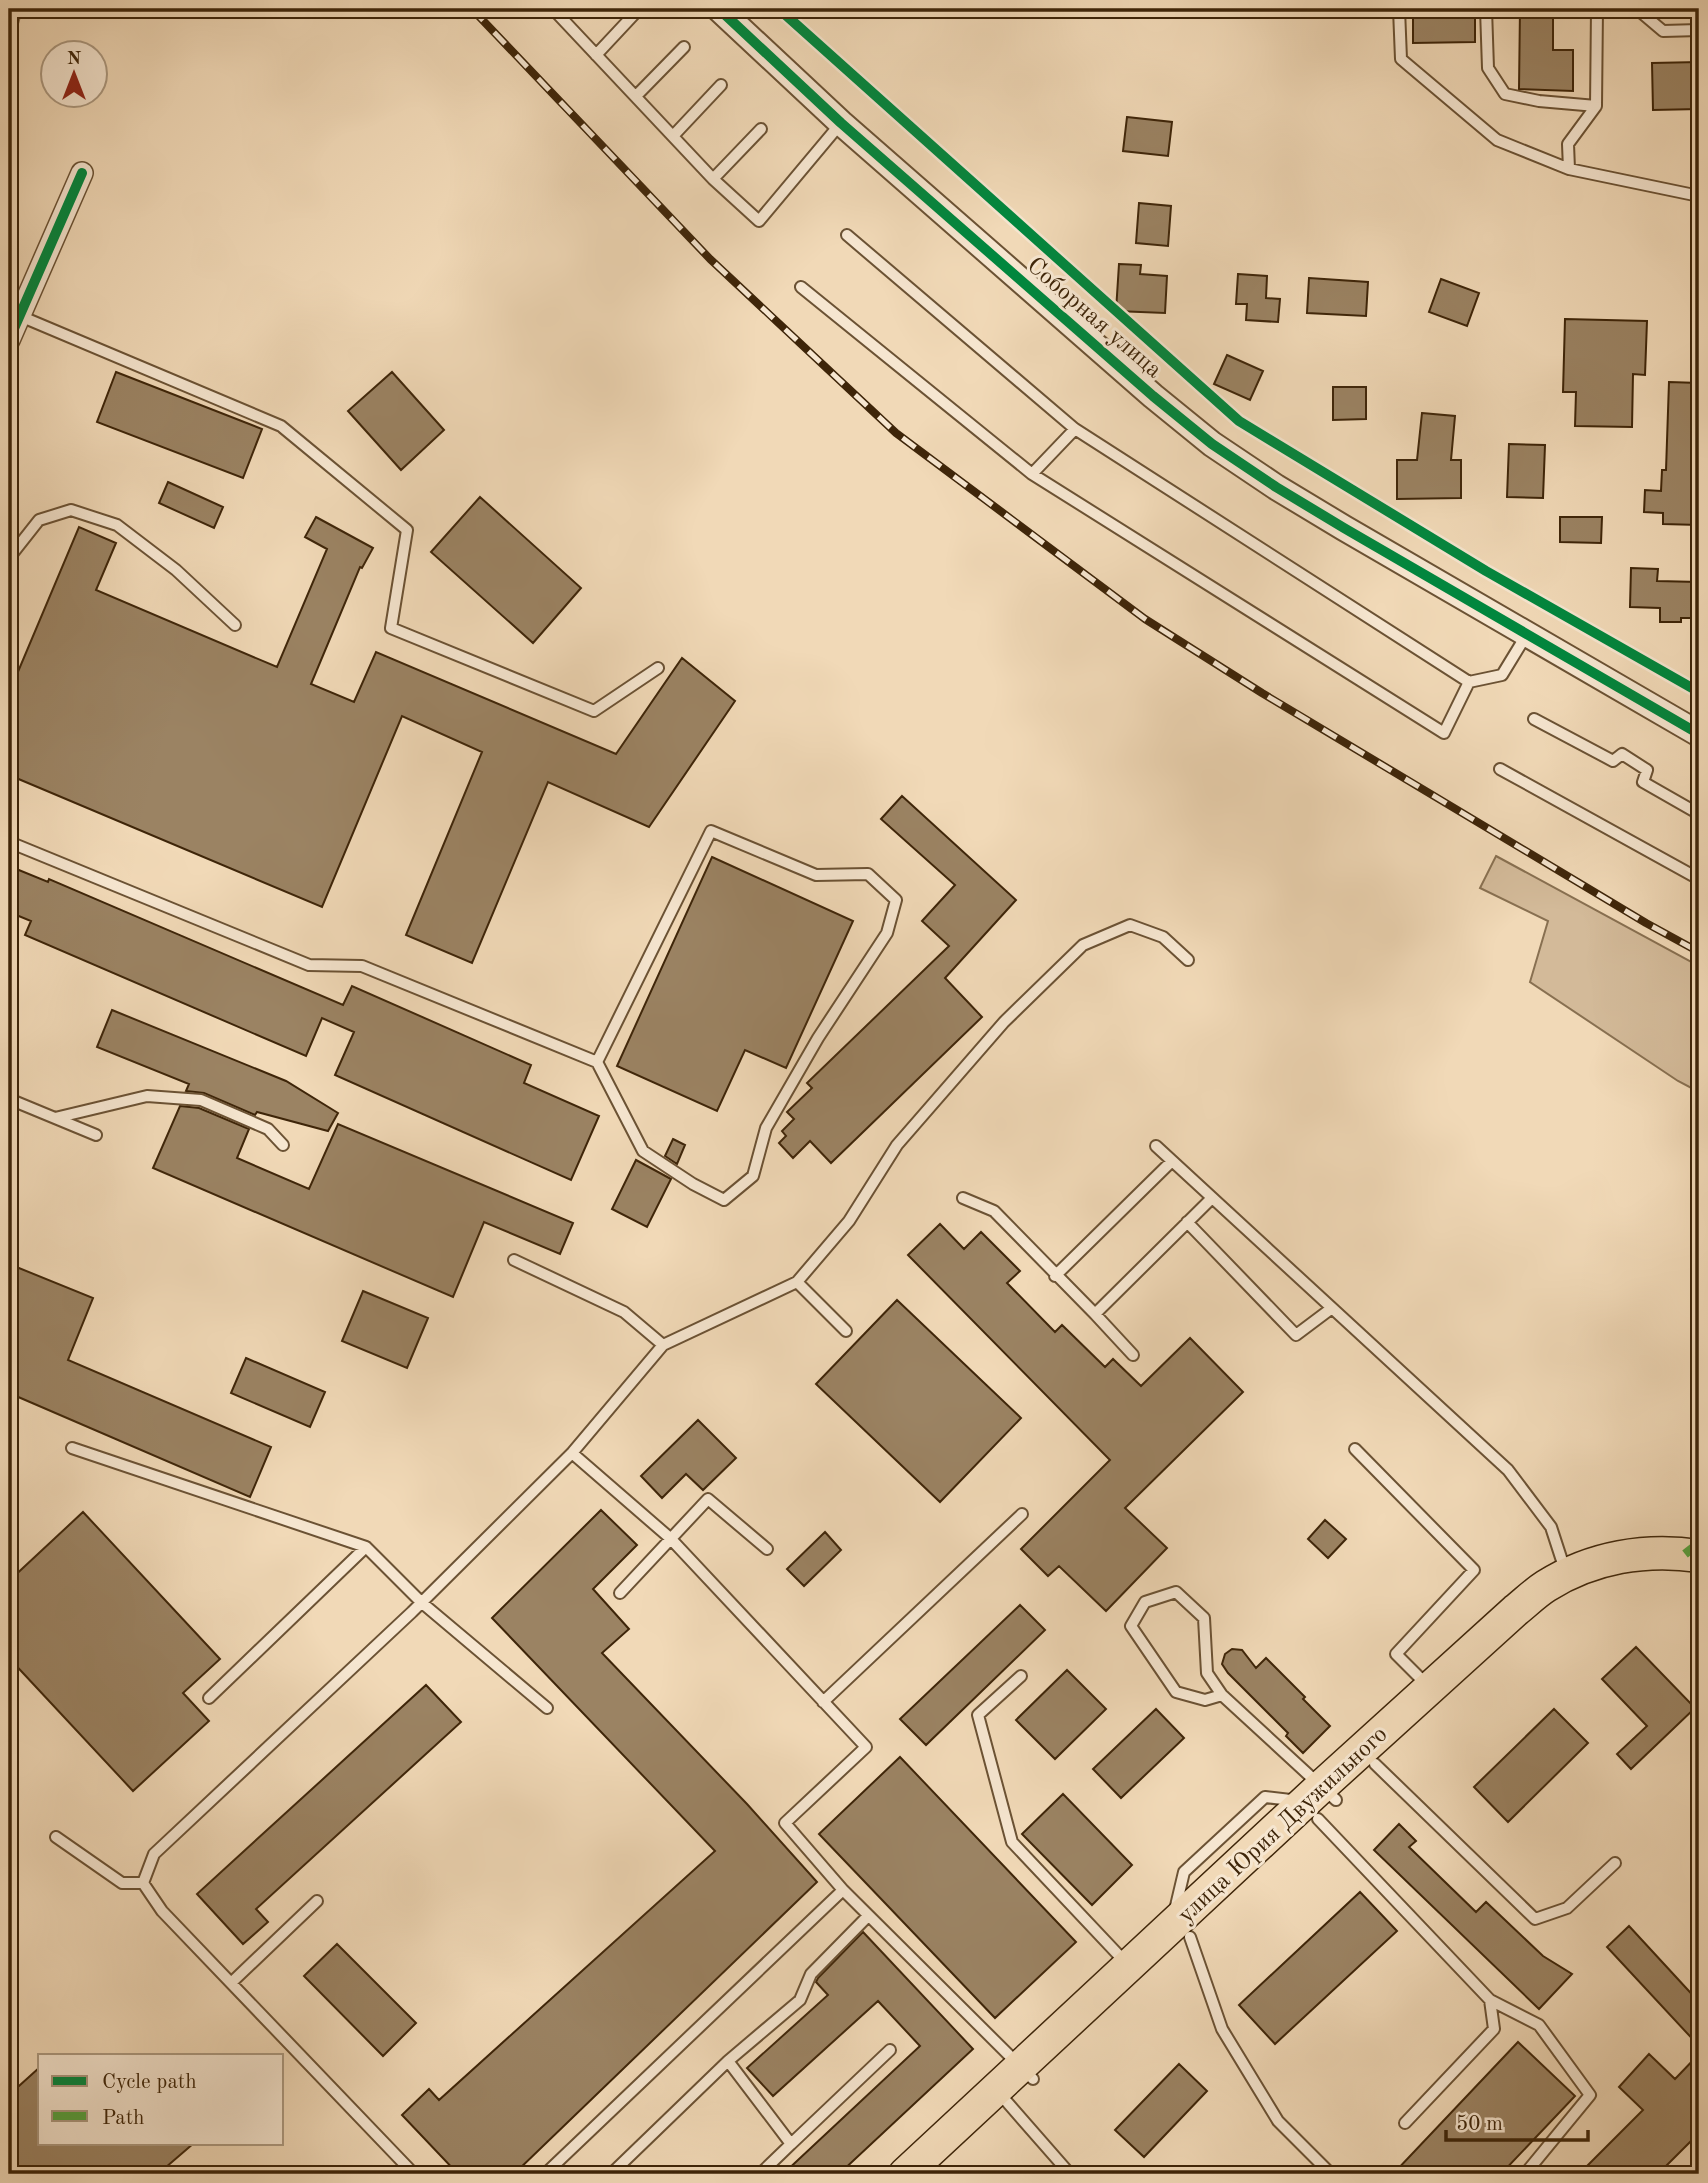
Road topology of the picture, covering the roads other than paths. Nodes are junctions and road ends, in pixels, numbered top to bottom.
1 (639, 9) edge
2 (719, 9) edge
3 (1399, 9) edge
4 (1486, 9) edge
5 (1597, 9) edge
6 (1637, 9) edge
7 (558, 10) edge
8 (1699, 30) edge
9 (684, 47) dead end
10 (596, 55) junction
11 (721, 85) dead end
12 (636, 96) junction
13 (1596, 106) junction
14 (841, 124) junction
15 (761, 128) dead end
16 (673, 136) junction
17 (1569, 169) junction
18 (82, 173) dead end
19 (713, 179) junction
20 (1699, 196) edge
21 (847, 235) dead end
22 (801, 287) dead end
23 (20, 316) junction
24 (9, 340) edge
25 (1075, 429) junction
26 (1032, 474) junction
27 (9, 558) edge
28 (234, 625) dead end
29 (1527, 634) junction
30 (657, 668) dead end
31 (1469, 682) junction
32 (1534, 719) dead end
33 (1699, 734) edge
34 (1500, 769) dead end
35 (1699, 814) edge
36 (9, 842) edge
37 (1699, 879) edge
38 (1188, 960) dead end
39 (597, 1062) junction
40 (9, 1099) edge
41 (55, 1118) junction
42 (96, 1135) dead end
43 (283, 1145) dead end
44 (1156, 1146) dead end
45 (1172, 1161) junction
46 (963, 1198) dead end
47 (1212, 1198) junction
48 (1187, 1222) junction
49 (514, 1259) dead end
50 (1055, 1276) junction
51 (797, 1282) junction
52 (1332, 1308) junction
53 (1095, 1314) junction
54 (846, 1331) dead end
55 (663, 1345) junction
56 (1133, 1355) dead end
57 (72, 1448) dead end
58 (1355, 1449) dead end
59 (572, 1453) junction
60 (1022, 1514) dead end
61 (670, 1538) junction
62 (366, 1547) junction
63 (767, 1549) dead end
64 (1699, 1556) edge
65 (1699, 1573) edge
66 (1569, 1582) junction
67 (620, 1593) dead end
68 (421, 1602) junction
69 (1021, 1676) dead end
70 (1430, 1689) junction
71 (1222, 1695) junction
72 (209, 1698) dead end
73 (823, 1702) junction
74 (547, 1708) dead end
75 (1375, 1764) junction
76 (1321, 1801) junction
77 (56, 1837) dead end
78 (1615, 1864) dead end
79 (143, 1883) junction
80 (843, 1890) junction
81 (317, 1901) dead end
82 (868, 1916) junction
83 (1181, 1932) junction
84 (1129, 1966) junction
85 (231, 1983) junction
86 (1490, 2000) junction
87 (890, 2050) dead end
88 (728, 2061) junction
89 (1027, 2073) junction
90 (1007, 2102) junction
91 (1405, 2123) dead end
92 (791, 2144) junction
93 (415, 2174) edge
94 (545, 2174) edge
95 (611, 2174) edge
96 (760, 2174) edge
97 (905, 2174) edge
98 (931, 2174) edge
99 (1070, 2174) edge
100 (1331, 2174) edge
101 (1525, 2174) edge

1 - 10 lane
2 - 14 street, Соборная улица
3 - 17 lane
4 - 13 lane
5 - 13 lane
6 - 8 lane
7 - 10 lane
9 - 12 lane
10 - 12 lane
11 - 16 lane
12 - 16 lane
13 - 17 lane
14 - 19 lane
14 - 29 street, Соборная улица
15 - 19 lane
16 - 19 lane
17 - 20 lane
18 - 23 street
21 - 25 lane
22 - 26 lane
23 - 24 street
23 - 30 lane
25 - 26 lane
25 - 31 lane
26 - 31 lane
27 - 28 lane
29 - 31 lane
29 - 33 street, Соборная улица
32 - 35 lane
34 - 37 lane
36 - 39 lane
38 - 51 lane
39 - 39 lane
40 - 41 lane
41 - 42 lane
41 - 43 lane
44 - 45 lane
45 - 47 lane
45 - 50 lane
46 - 50 lane
47 - 48 lane
47 - 52 lane
48 - 52 lane
48 - 53 lane
49 - 55 lane
50 - 53 lane
51 - 54 lane
51 - 55 lane
52 - 66 lane
53 - 56 lane
55 - 59 lane
57 - 62 lane
58 - 70 lane
59 - 61 lane
59 - 68 lane
60 - 73 lane
61 - 63 lane
61 - 67 lane
61 - 73 lane
62 - 68 lane
62 - 72 lane
64 - 66 main road, улица Юрия Двужильного
65 - 66 main road, улица Юрия Двужильного
66 - 70 main road, улица Юрия Двужильного
66 - 75 main road, улица Юрия Двужильного
68 - 74 lane
68 - 79 lane
69 - 84 lane
70 - 76 main road, улица Юрия Двужильного
71 - 71 lane
71 - 76 lane
73 - 80 lane
75 - 76 main road, улица Юрия Двужильного
75 - 78 lane
76 - 83 main road, улица Юрия Двужильного
76 - 86 lane
77 - 79 lane
79 - 85 lane
80 - 82 lane
80 - 94 lane
81 - 85 lane
82 - 88 lane
82 - 89 lane
83 - 84 main road, улица Юрия Двужильного
83 - 89 main road, улица Юрия Двужильного
83 - 100 lane
84 - 89 main road, улица Юрия Двужильного
85 - 93 lane
86 - 91 lane
86 - 101 lane
87 - 92 lane
88 - 92 lane
88 - 95 lane
89 - 90 main road, улица Юрия Двужильного
89 - 97 main road, улица Юрия Двужильного
90 - 98 main road, улица Юрия Двужильного
90 - 99 lane
92 - 96 lane

